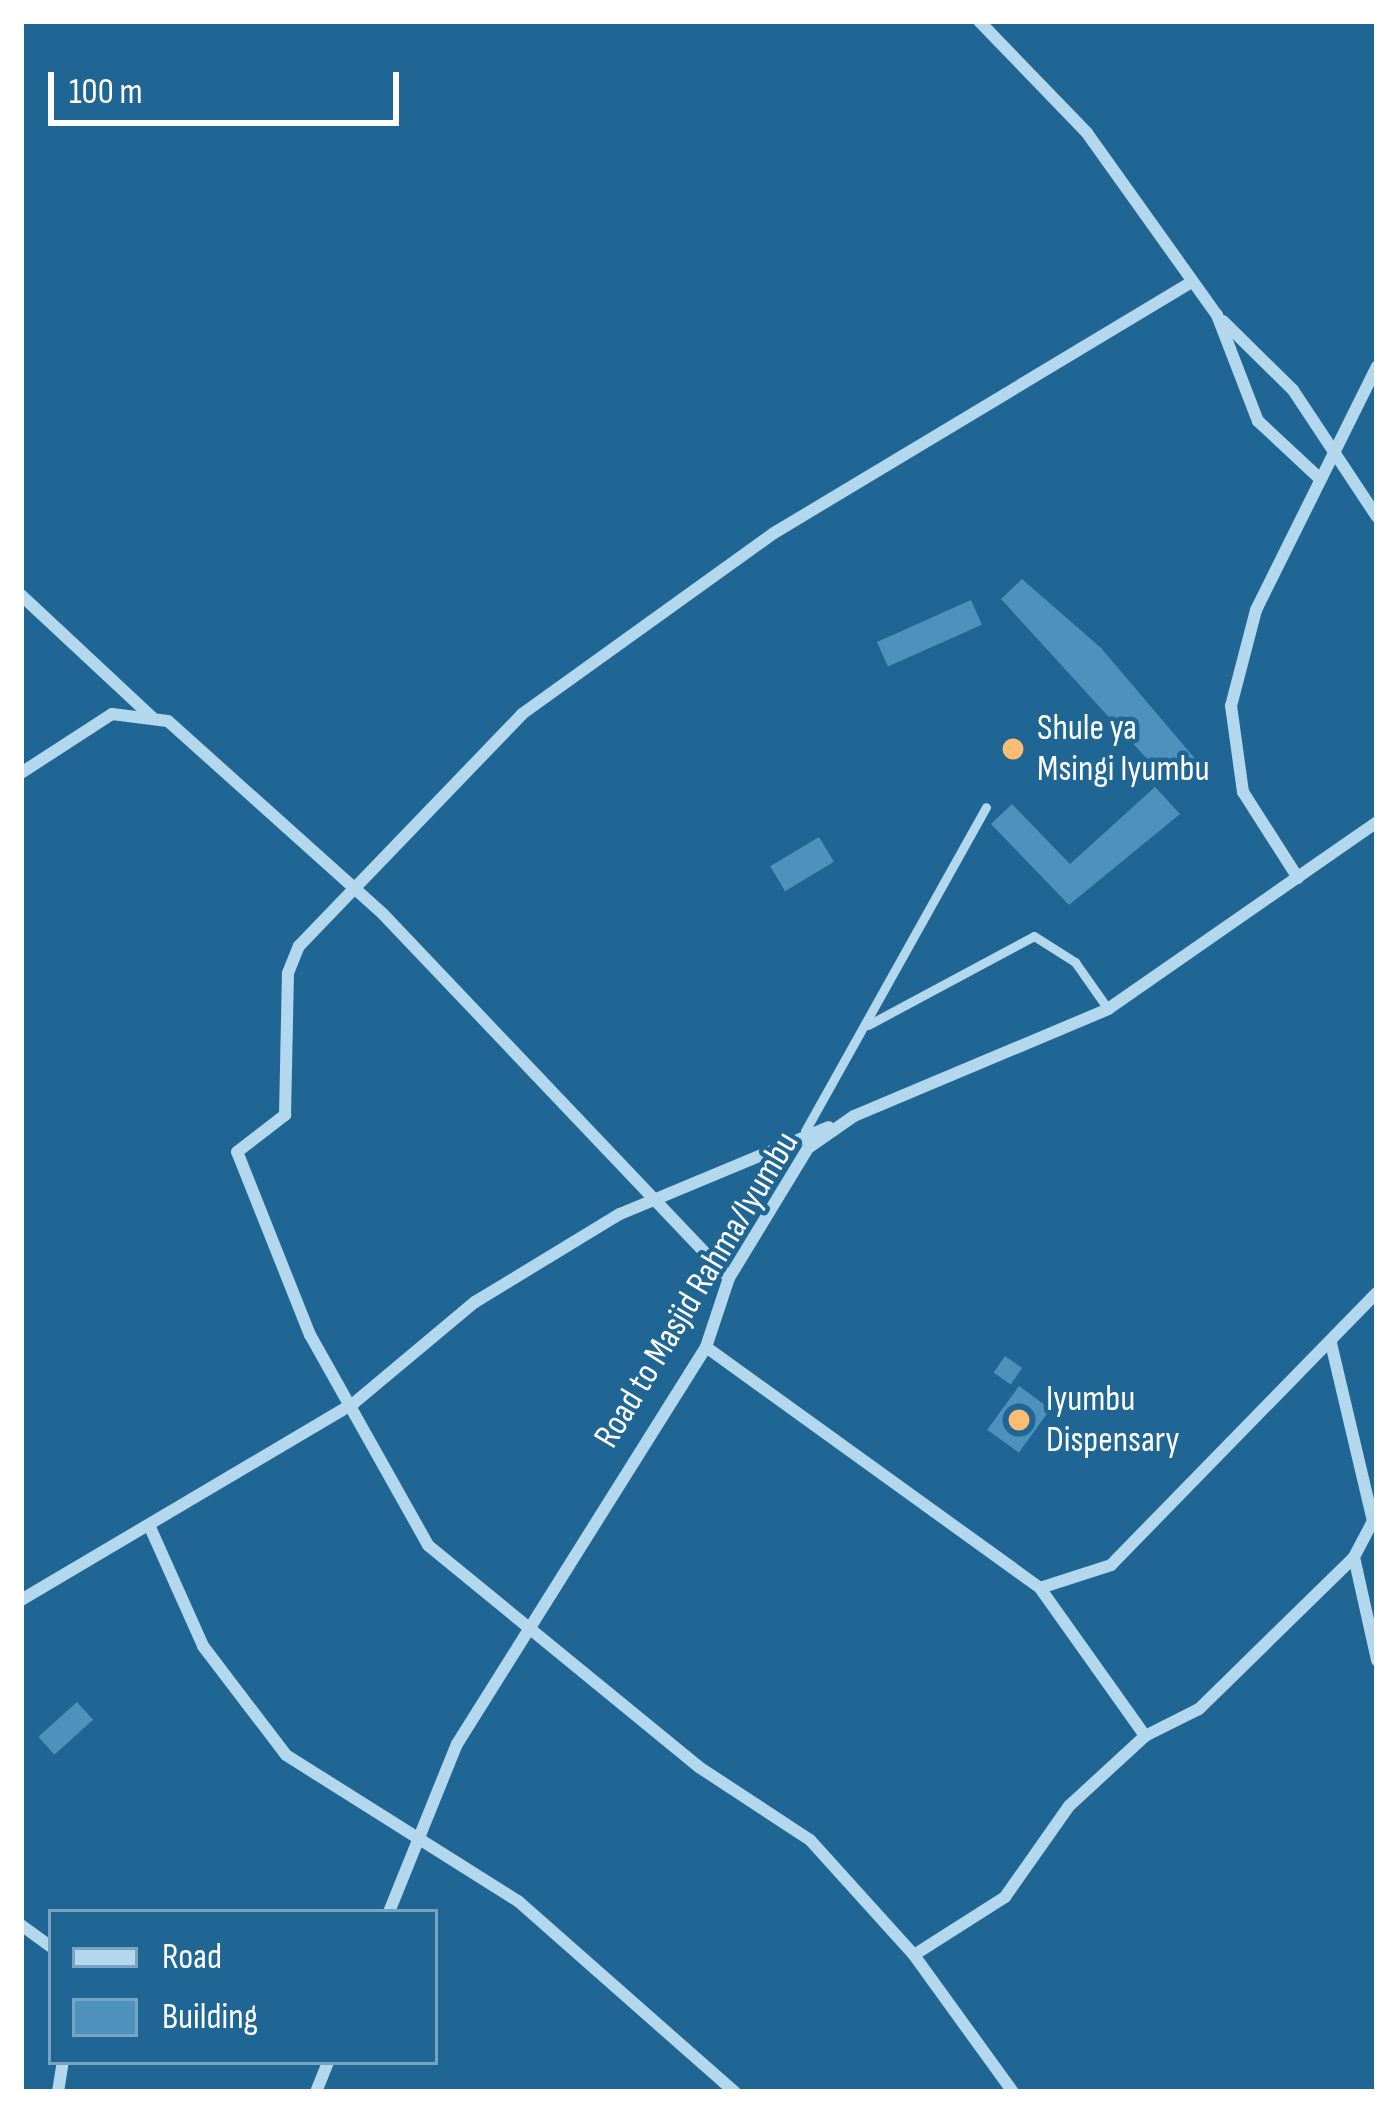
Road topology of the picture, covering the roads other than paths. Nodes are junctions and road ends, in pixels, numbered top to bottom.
1 (979, 21) edge
2 (1192, 282) junction
3 (1217, 315) junction
4 (1377, 366) edge
5 (1331, 452) junction
6 (1317, 476) junction
7 (1377, 517) edge
8 (21, 595) edge
9 (153, 718) junction
10 (21, 772) edge
11 (986, 807) dead end
12 (1377, 822) edge
13 (1298, 878) junction
14 (357, 889) junction
15 (1108, 1009) junction
16 (863, 1028) junction
17 (832, 1126) junction
18 (805, 1132) junction
19 (658, 1197) junction
20 (729, 1278) junction
21 (1377, 1292) edge
22 (1331, 1343) junction
23 (706, 1347) junction
24 (354, 1403) junction
25 (149, 1525) junction
26 (1354, 1557) junction
27 (1040, 1588) junction
28 (37, 1592) junction
29 (21, 1600) edge
30 (21, 1616) edge
31 (528, 1633) junction
32 (1377, 1660) edge
33 (1145, 1736) junction
34 (416, 1846) junction
35 (390, 1909) edge
36 (21, 1925) edge
37 (48, 1945) edge
38 (914, 1955) junction
39 (735, 2092) edge
40 (1013, 2092) edge

1 - 2 street
2 - 3 street
2 - 14 street
3 - 5 street
3 - 6 street
4 - 5 street
5 - 6 street
5 - 7 street
6 - 13 street
8 - 9 street
9 - 10 street
9 - 14 street
11 - 16 lane
12 - 13 street, Road to Masjid Rahma/Iyumbu
13 - 15 street, Road to Masjid Rahma/Iyumbu
14 - 19 street
14 - 24 street
15 - 16 lane
15 - 17 street, Road to Masjid Rahma/Iyumbu
16 - 18 lane
17 - 18 street
17 - 20 street, Road to Masjid Rahma/Iyumbu
18 - 19 street
19 - 20 street
19 - 24 street
20 - 23 street, Road to Masjid Rahma/Iyumbu
21 - 22 street
22 - 26 street
22 - 27 street
23 - 27 street
23 - 31 street, Road to Masjid Rahma/Iyumbu
24 - 25 street
24 - 31 street
25 - 28 street
25 - 34 street
26 - 32 street
26 - 33 street
27 - 33 street
28 - 29 street
28 - 30 street
31 - 34 street, Road to Masjid Rahma/Iyumbu
31 - 38 street
33 - 38 street
34 - 35 street, Road to Masjid Rahma/Iyumbu
34 - 39 street
36 - 37 street
38 - 40 street

